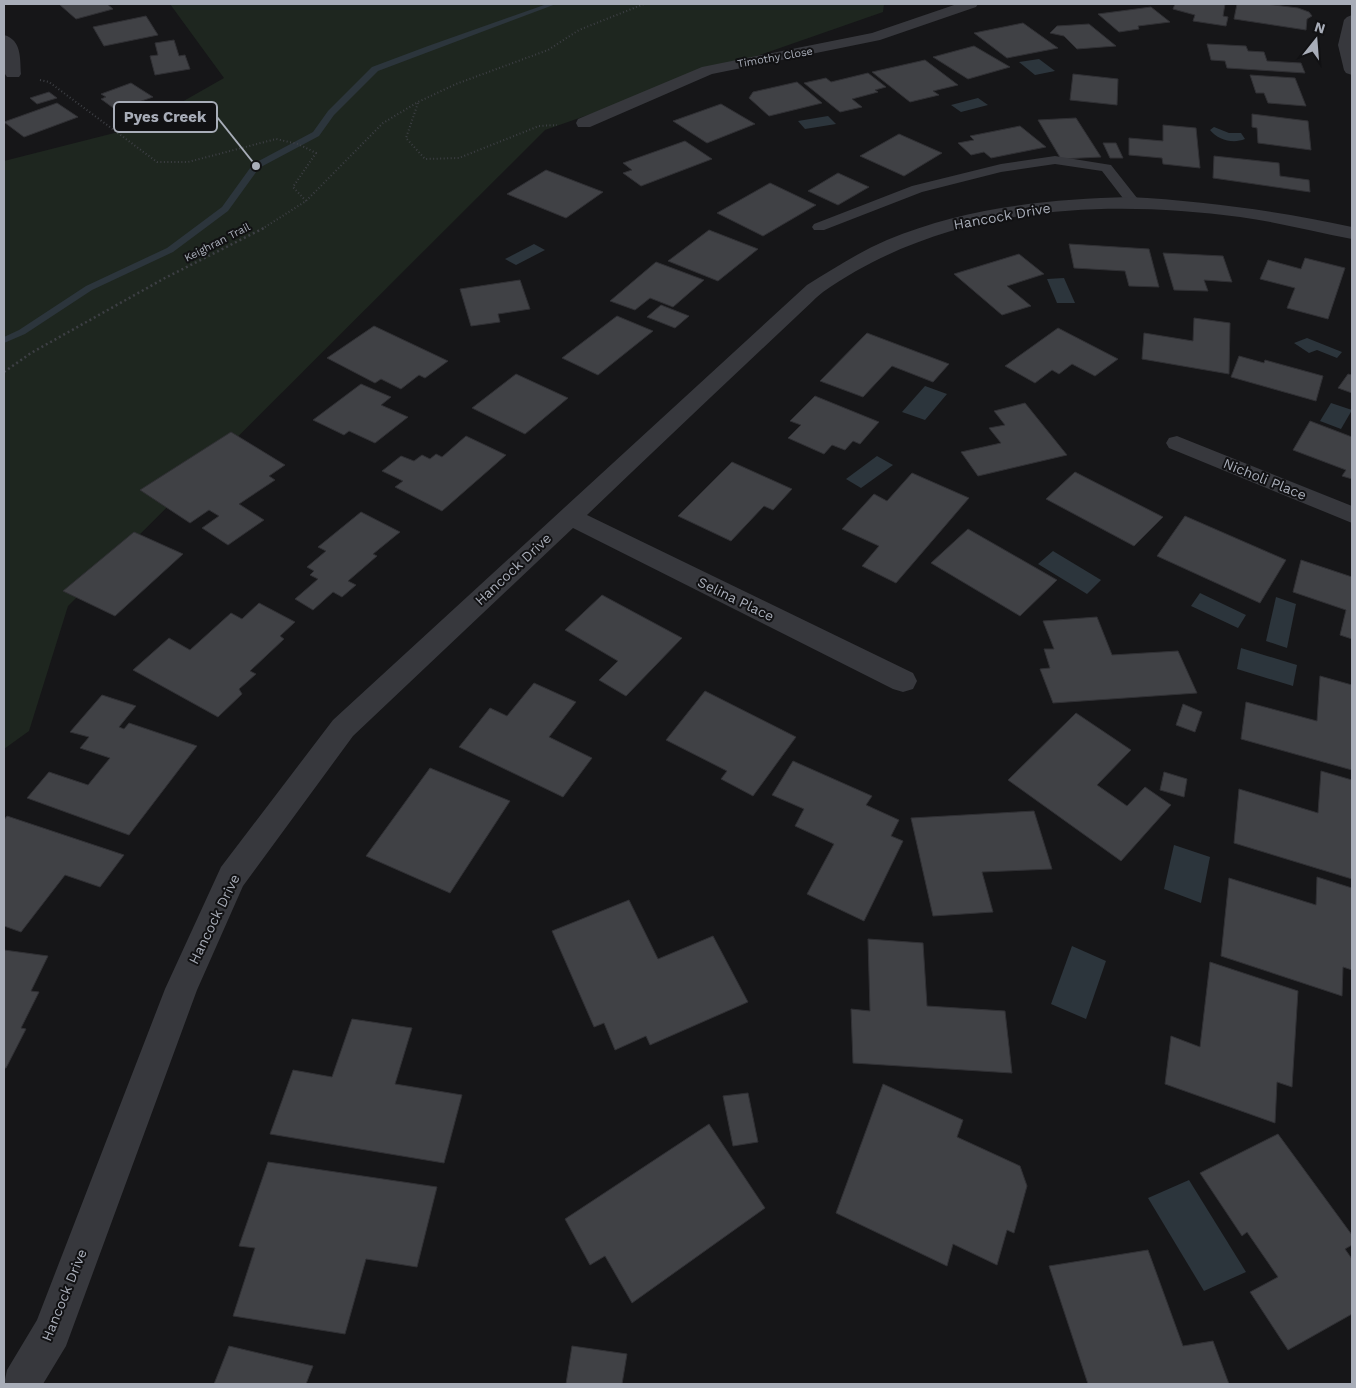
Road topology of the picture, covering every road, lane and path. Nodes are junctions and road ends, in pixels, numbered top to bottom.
1 (644, 4) edge
2 (971, 4) edge
3 (1352, 20) edge
4 (4, 40) edge
5 (1352, 70) edge
6 (13, 74) dead end
7 (49, 82) dead end
8 (418, 102) junction
9 (584, 123) joint
10 (306, 202) junction
11 (1134, 202) junction
12 (819, 227) dead end
13 (1352, 233) edge
14 (4, 372) edge
15 (1177, 443) dead end
16 (1352, 515) edge
17 (570, 516) junction
18 (904, 681) dead end
19 (21, 1384) edge

1 - 8 path, Keighran Trail
2 - 9 street, Timothy Close
3 - 5 street
4 - 6 street
7 - 10 path
8 - 9 path
8 - 10 path, Keighran Trail
10 - 14 path, Keighran Trail
11 - 12 lane
11 - 13 street, Hancock Drive
11 - 17 street, Hancock Drive
15 - 16 street, Nicholi Place
17 - 18 street, Selina Place
17 - 19 street, Hancock Drive

